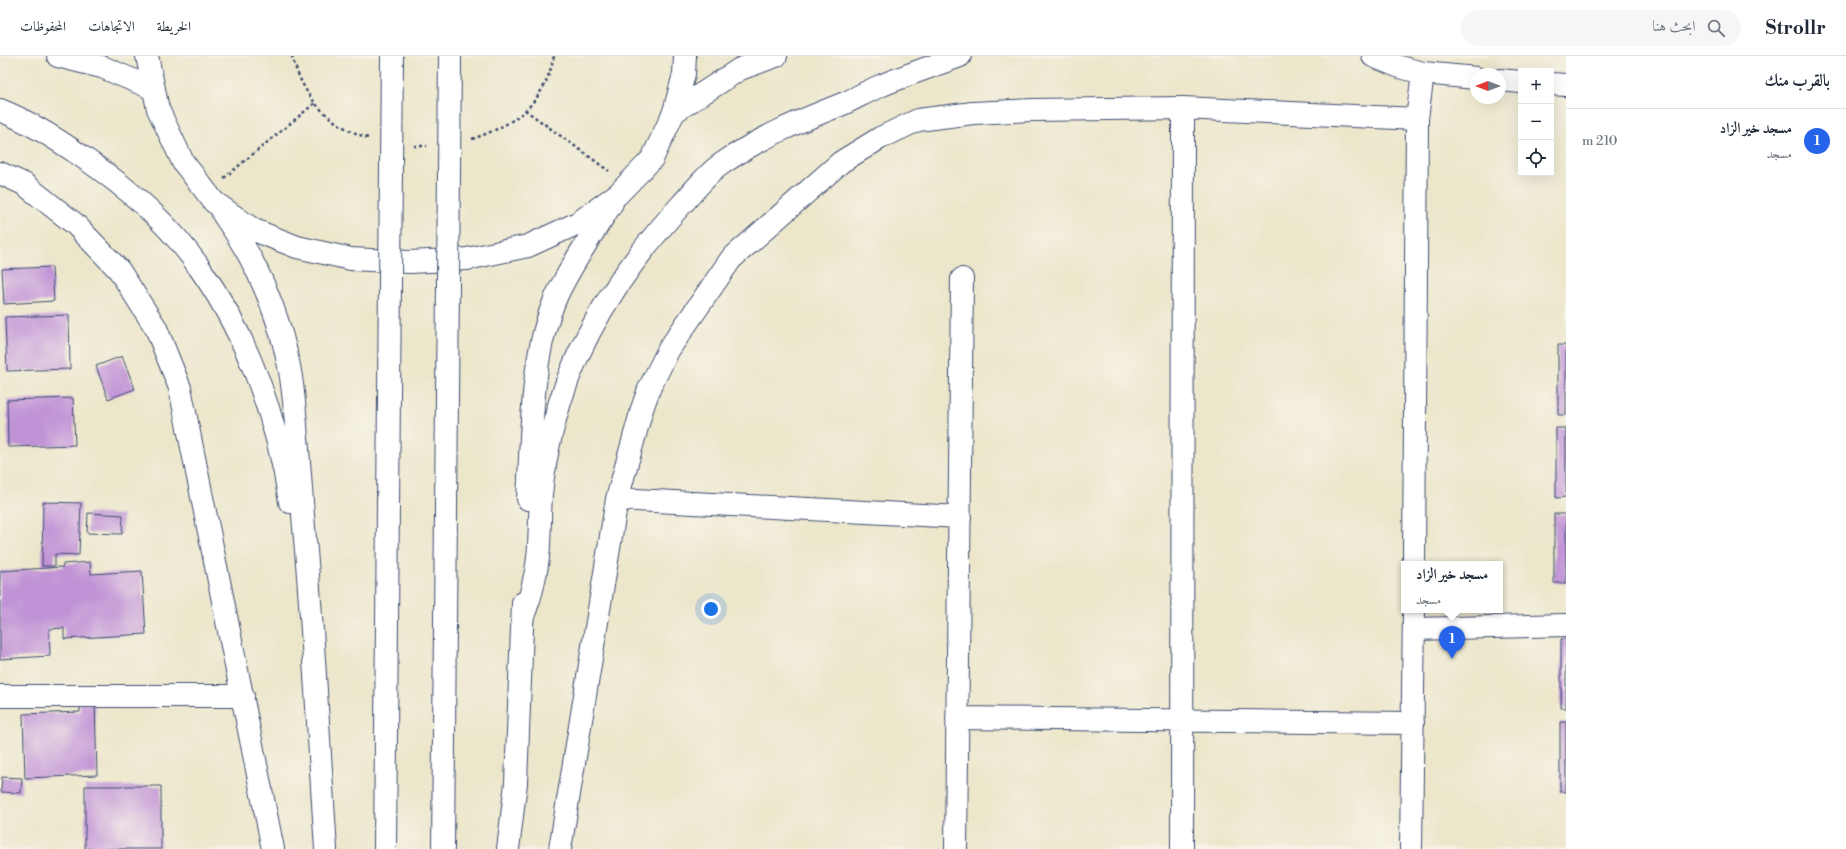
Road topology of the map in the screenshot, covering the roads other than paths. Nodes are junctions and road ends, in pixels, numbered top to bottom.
1 (58, 56) edge
2 (147, 56) edge
3 (392, 56) edge
4 (450, 56) edge
5 (685, 56) edge
6 (776, 56) edge
7 (960, 56) edge
8 (1373, 56) edge
9 (1423, 73) junction
10 (1470, 77) edge
11 (1506, 81) edge
12 (1518, 82) edge
13 (1554, 84) edge
14 (1566, 85) edge
15 (154, 89) junction
16 (1183, 108) junction
17 (0, 110) edge
18 (674, 112) junction
19 (1417, 119) junction
20 (0, 173) edge
21 (622, 189) junction
22 (210, 197) junction
23 (962, 279) dead end
24 (617, 499) junction
25 (960, 517) junction
26 (1414, 561) edge
27 (308, 572) junction
28 (523, 617) junction
29 (1414, 620) edge
30 (1566, 625) edge
31 (0, 696) edge
32 (243, 696) junction
33 (957, 718) junction
34 (1183, 720) junction
35 (1413, 723) junction
36 (273, 849) edge
37 (326, 849) edge
38 (385, 849) edge
39 (443, 849) edge
40 (508, 849) edge
41 (560, 849) edge
42 (956, 849) edge
43 (1182, 849) edge
44 (1411, 849) edge

1 - 15 main road
2 - 15 main road
3 - 38 main road, bridge
4 - 39 main road, bridge
5 - 18 main road
6 - 18 main road
7 - 28 main road
8 - 9 main road
9 - 10 main road
9 - 19 main road
11 - 12 main road
13 - 14 main road
15 - 22 main road
16 - 19 main road
16 - 24 main road
16 - 34 main road
17 - 27 main road
18 - 21 main road
19 - 26 main road
20 - 32 main road
21 - 22 main road
21 - 28 main road
22 - 27 main road
23 - 25 main road
24 - 25 main road
24 - 41 main road
25 - 33 main road
27 - 37 main road
28 - 40 main road
29 - 30 main road
29 - 35 main road
31 - 32 main road
32 - 36 main road
33 - 34 main road
33 - 42 main road
34 - 35 main road
34 - 43 main road
35 - 44 main road

